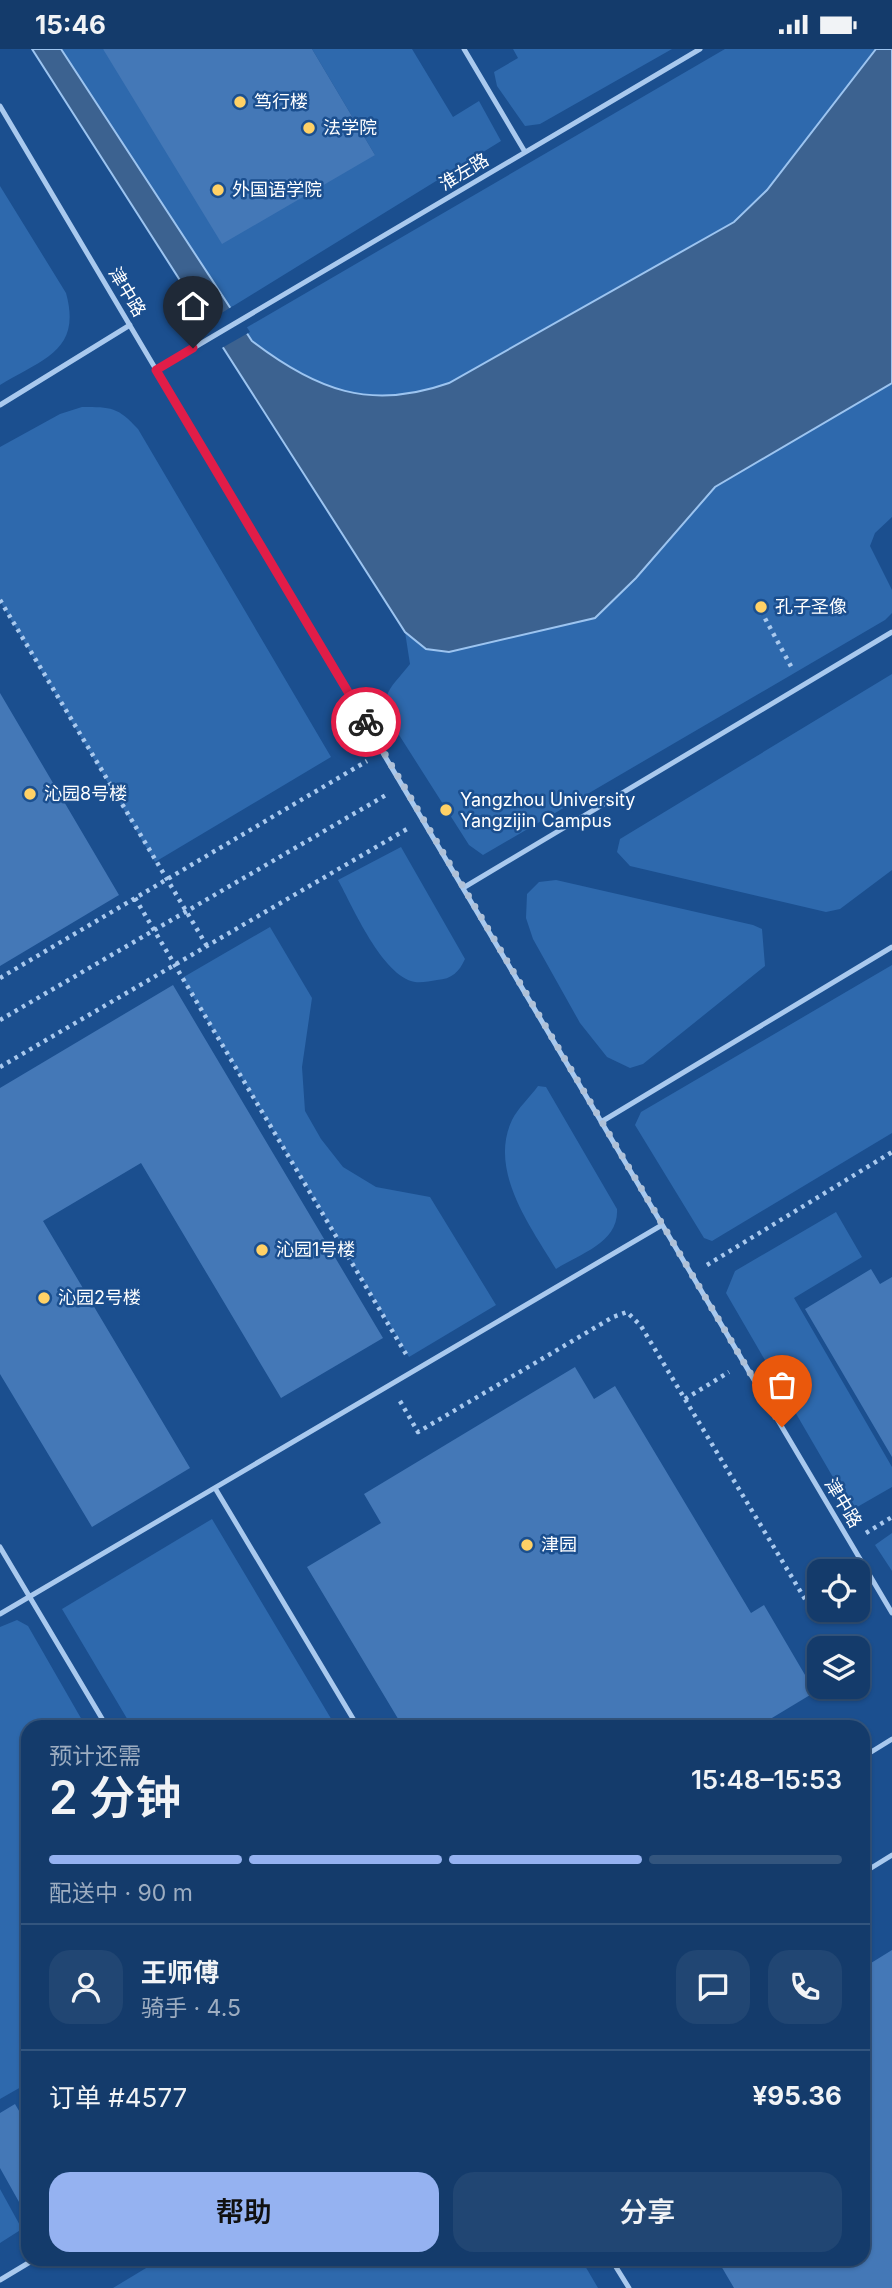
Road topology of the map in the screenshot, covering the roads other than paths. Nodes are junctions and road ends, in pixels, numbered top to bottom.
1 (464, 49) edge
2 (700, 49) edge
3 (0, 106) edge
4 (525, 152) junction
5 (130, 325) junction
6 (156, 370) junction
7 (0, 405) edge
8 (892, 632) edge
9 (463, 888) junction
10 (892, 947) edge
11 (601, 1122) junction
12 (662, 1225) junction
13 (215, 1488) junction
14 (0, 1547) edge
15 (29, 1597) junction
16 (892, 1613) edge
17 (0, 1614) edge
18 (103, 1720) edge
19 (354, 1720) edge
20 (892, 1739) edge
21 (870, 1753) edge
22 (892, 1855) edge
23 (870, 1869) edge
24 (23, 2266) edge
25 (615, 2266) edge
26 (0, 2280) edge
27 (629, 2288) edge

1 - 4 lane
2 - 4 lane, 淮左路
3 - 5 lane, 津中路
4 - 6 lane, 淮左路
5 - 6 lane, 津中路
5 - 7 lane
6 - 9 lane, 津中路
8 - 9 lane
9 - 11 lane, 津中路
10 - 11 lane
11 - 12 lane, 津中路
12 - 13 lane
12 - 16 lane, 津中路
13 - 15 lane
13 - 19 lane
14 - 15 lane
15 - 17 lane
15 - 18 lane
20 - 21 lane
22 - 23 lane
24 - 26 lane
25 - 27 lane

